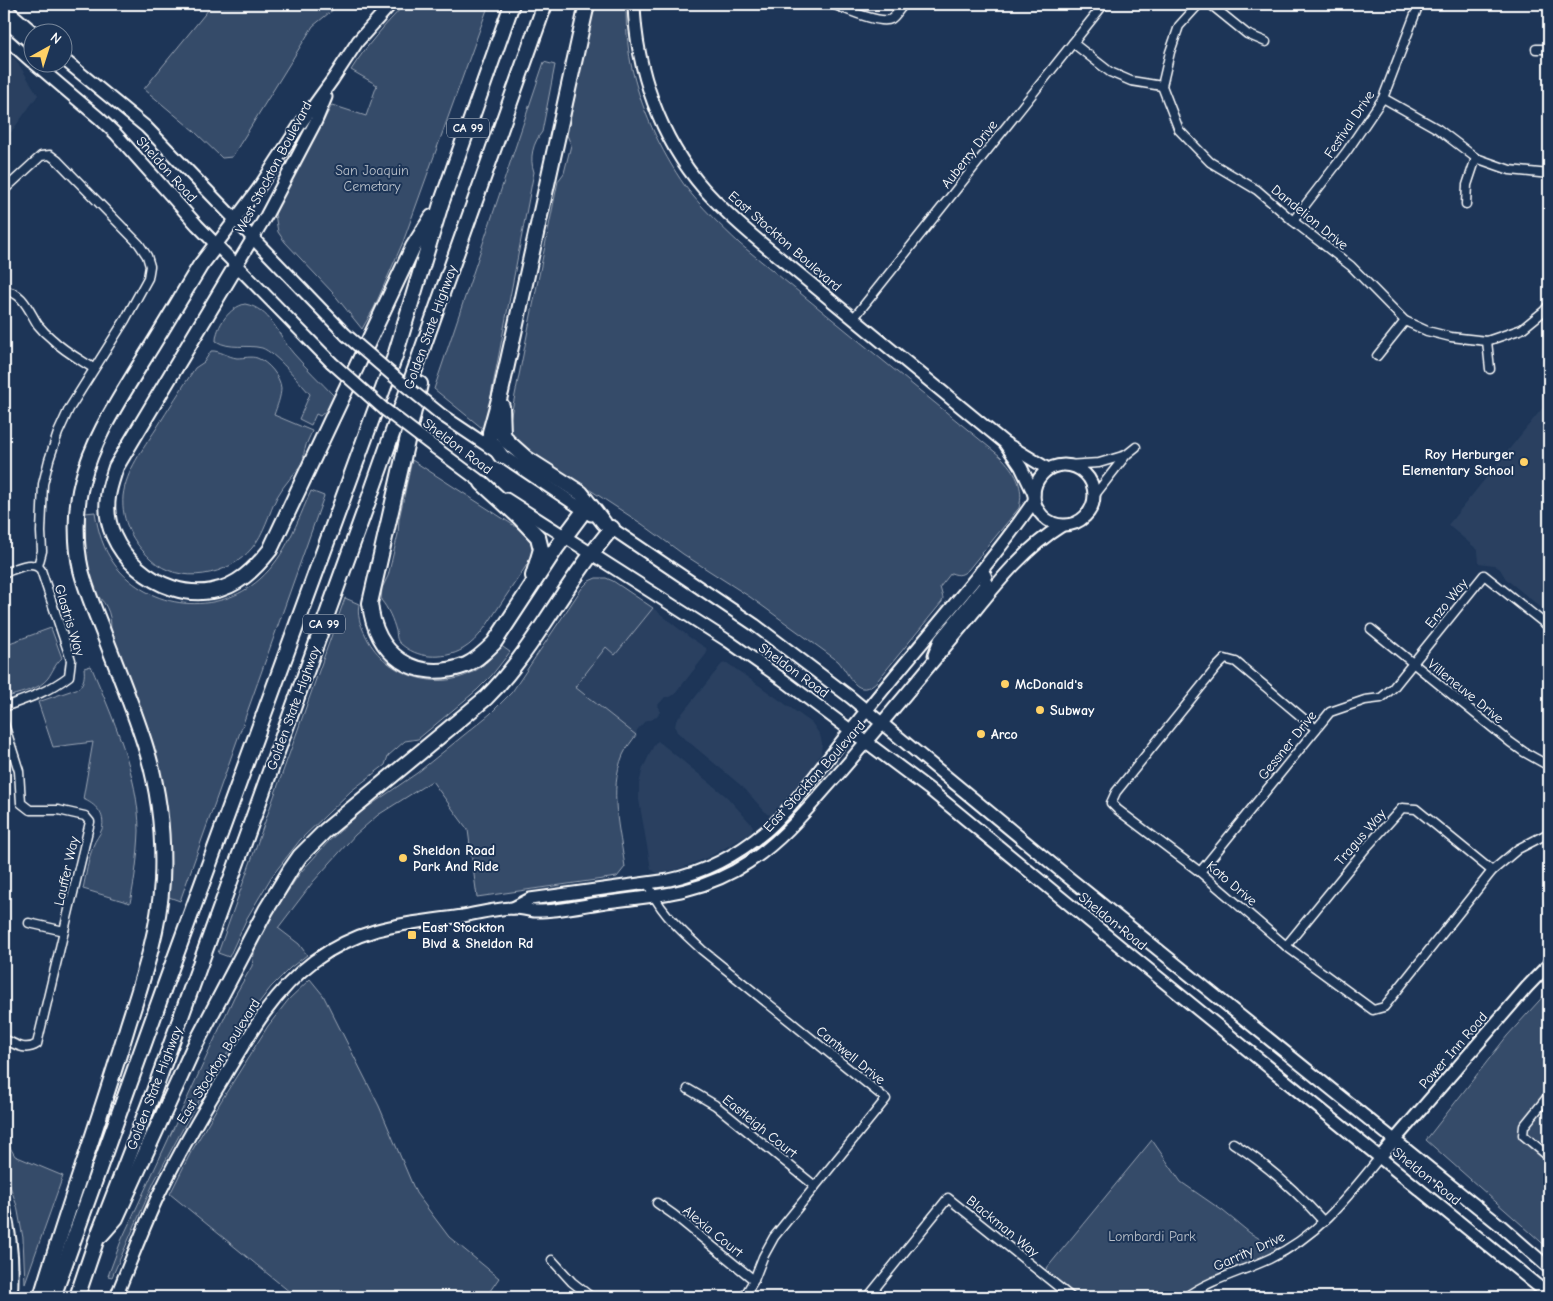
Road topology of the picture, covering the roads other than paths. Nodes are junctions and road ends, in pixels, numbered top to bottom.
1 (391, 4) edge
2 (512, 4) edge
3 (545, 4) edge
4 (587, 4) edge
5 (634, 4) edge
6 (832, 4) edge
7 (904, 4) edge
8 (1104, 4) edge
9 (1199, 4) edge
10 (1210, 4) edge
11 (1419, 4) edge
12 (6, 10) edge
13 (22, 23) edge
14 (22, 31) edge
15 (4, 37) edge
16 (1266, 42) dead end
17 (1073, 43) junction
18 (1536, 49) dead end
19 (1549, 49) edge
20 (22, 53) edge
21 (72, 66) edge
22 (45, 72) edge
23 (68, 72) edge
24 (333, 79) junction
25 (1162, 86) junction
26 (100, 88) junction
27 (1383, 98) junction
28 (1476, 158) junction
29 (1549, 174) edge
30 (4, 190) edge
31 (441, 204) junction
32 (1466, 204) dead end
33 (236, 220) junction
34 (1293, 221) junction
35 (253, 238) junction
36 (216, 245) junction
37 (236, 266) junction
38 (4, 292) edge
39 (1549, 305) edge
40 (437, 307) junction
41 (854, 319) junction
42 (1405, 320) junction
43 (1487, 341) junction
44 (1376, 356) dead end
45 (94, 368) junction
46 (1490, 369) dead end
47 (501, 392) junction
48 (1005, 443) junction
49 (1136, 447) dead end
50 (1126, 455) junction
51 (501, 456) junction
52 (1066, 464) junction
53 (1048, 469) junction
54 (482, 483) junction
55 (1094, 496) junction
56 (1034, 497) junction
57 (584, 511) junction
58 (608, 526) junction
59 (1060, 526) junction
60 (564, 537) junction
61 (591, 554) junction
62 (38, 566) junction
63 (981, 571) junction
64 (4, 572) edge
65 (528, 591) junction
66 (1549, 627) edge
67 (1371, 630) dead end
68 (931, 664) junction
69 (1414, 664) junction
70 (4, 707) edge
71 (866, 711) junction
72 (882, 723) junction
73 (4, 724) edge
74 (851, 730) junction
75 (1316, 730) junction
76 (866, 741) junction
77 (1549, 766) edge
78 (1549, 833) edge
79 (1492, 871) junction
80 (1200, 872) junction
81 (648, 883) junction
82 (653, 897) junction
83 (513, 908) junction
84 (29, 923) dead end
85 (64, 931) junction
86 (1286, 946) junction
87 (1549, 964) edge
88 (4, 1039) edge
89 (688, 1089) dead end
90 (1549, 1095) edge
91 (1394, 1140) junction
92 (1234, 1143) dead end
93 (1380, 1157) junction
94 (1549, 1157) edge
95 (815, 1186) junction
96 (657, 1203) dead end
97 (4, 1207) edge
98 (1324, 1222) junction
99 (96, 1241) junction
100 (552, 1260) dead end
101 (1549, 1268) edge
102 (754, 1280) junction
103 (1549, 1295) edge
104 (11, 1297) edge
105 (41, 1297) edge
106 (53, 1297) edge
107 (77, 1297) edge
108 (116, 1297) edge
109 (591, 1297) edge
110 (744, 1297) edge
111 (868, 1297) edge
112 (1070, 1297) edge
113 (1186, 1297) edge

1 - 24 main road, West Stockton Boulevard
2 - 31 highway, Golden State Highway / CA 99
3 - 40 highway, Golden State Highway / CA 99
4 - 47 highway
5 - 41 main road, East Stockton Boulevard
6 - 7 street
8 - 17 street, Auberry Drive
9 - 25 street
10 - 16 street
11 - 27 street, Festival Drive
12 - 13 main road
12 - 14 main road
15 - 20 main road, Sheldon Road
17 - 25 street
17 - 41 street, Auberry Drive
18 - 19 street
21 - 26 main road, Sheldon Road
22 - 36 main road, Sheldon Road
23 - 26 main road
24 - 33 main road, West Stockton Boulevard
24 - 35 main road, West Stockton Boulevard
25 - 34 street, Dandelion Drive
26 - 33 main road, Sheldon Road
27 - 28 street
27 - 34 street, Festival Drive
28 - 29 street
28 - 32 street
30 - 45 street
31 - 37 highway
31 - 106 highway, Golden State Highway / CA 99
33 - 35 main road, Sheldon Road
33 - 36 main road, West Stockton Boulevard
34 - 42 street, Dandelion Drive
35 - 37 main road, West Stockton Boulevard
35 - 51 main road, Sheldon Road, bridge
36 - 37 main road, Sheldon Road
36 - 105 highway
37 - 54 main road, Sheldon Road, bridge
38 - 45 street
39 - 43 street, Dandelion Drive
40 - 65 highway
40 - 99 highway, Golden State Highway / CA 99
41 - 48 main road, East Stockton Boulevard
42 - 43 street, Dandelion Drive
42 - 44 street
43 - 46 street
45 - 62 street
47 - 51 highway
47 - 58 highway
48 - 53 main road, East Stockton Boulevard
48 - 56 main road, East Stockton Boulevard
49 - 50 street
50 - 52 street
50 - 55 street
51 - 57 main road, Sheldon Road
52 - 53 main road
52 - 55 main road
53 - 56 main road
54 - 60 main road, Sheldon Road
54 - 65 highway
55 - 59 main road
56 - 59 main road
56 - 63 main road, East Stockton Boulevard
57 - 58 main road, Sheldon Road
57 - 60 highway
58 - 61 highway
58 - 71 main road, Sheldon Road
59 - 68 main road, East Stockton Boulevard
60 - 61 main road, Sheldon Road
60 - 65 highway
61 - 74 main road, Sheldon Road
61 - 99 highway
62 - 64 street
62 - 70 street, Glastris Way
63 - 68 main road
63 - 71 main road, East Stockton Boulevard
66 - 69 street, Enzo Way
67 - 69 street, Villeneuve Drive
68 - 72 main road, East Stockton Boulevard
69 - 75 street, Gessner Drive
69 - 77 street, Villeneuve Drive
71 - 72 main road, Sheldon Road
71 - 74 main road, East Stockton Boulevard
72 - 76 main road, East Stockton Boulevard
72 - 91 main road, Sheldon Road
73 - 85 street, Lauffer Way
74 - 76 main road, Sheldon Road
74 - 81 main road, East Stockton Boulevard
75 - 80 street, Gessner Drive
75 - 80 street, Koto Drive
76 - 82 main road, East Stockton Boulevard
76 - 93 main road, Sheldon Road
78 - 79 street, Koto Drive
79 - 86 street, Tragus Way
79 - 86 street, Koto Drive
80 - 86 street, Koto Drive
81 - 82 street, Cantwell Drive
81 - 83 main road, East Stockton Boulevard
82 - 83 main road, East Stockton Boulevard
82 - 95 street, Cantwell Drive
83 - 108 main road, East Stockton Boulevard
84 - 85 street
85 - 88 street, Lauffer Way
87 - 91 main road, Power Inn Road
89 - 95 street, Eastleigh Court
90 - 94 street
91 - 93 main road, Power Inn Road
91 - 101 main road, Sheldon Road
92 - 98 street
93 - 98 street, Garrity Drive
93 - 103 main road, Sheldon Road
95 - 102 street, Cantwell Drive
96 - 102 street, Alexia Court
97 - 104 main road
98 - 113 street, Garrity Drive
99 - 107 highway, Golden State Highway / CA 99
100 - 109 street
102 - 110 street, Cantwell Drive
111 - 112 street, Blackman Way

